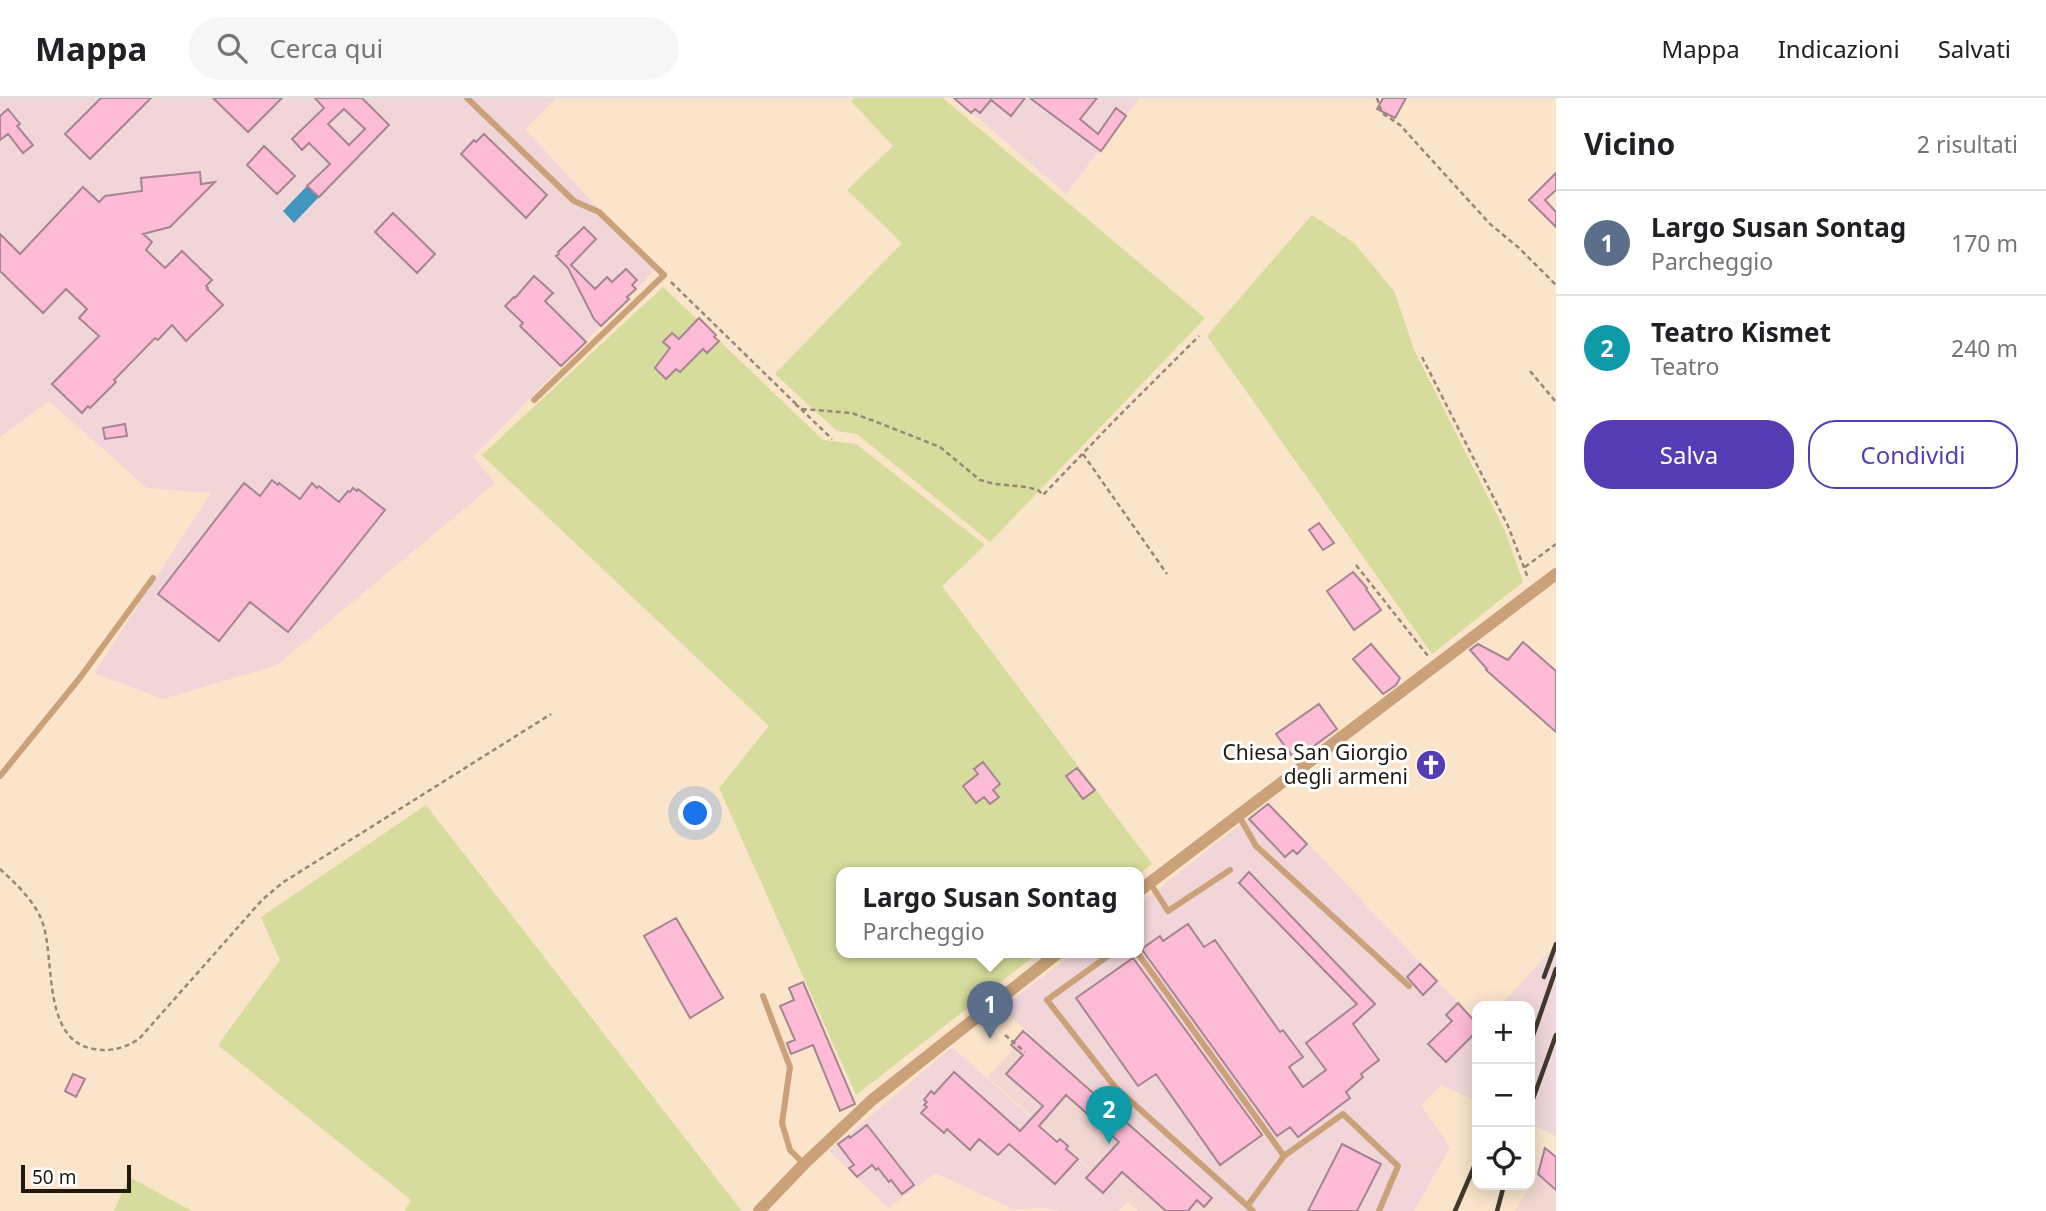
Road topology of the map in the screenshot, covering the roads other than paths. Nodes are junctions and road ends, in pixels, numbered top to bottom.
1 (467, 98) edge
2 (534, 400) dead end
3 (1556, 574) edge
4 (153, 578) dead end
5 (0, 776) edge
6 (1238, 814) junction
7 (1230, 870) dead end
8 (1150, 883) junction
9 (1144, 887) edge
10 (1052, 958) edge
11 (1105, 958) edge
12 (1141, 958) edge
13 (1409, 986) dead end
14 (763, 996) dead end
15 (1284, 1156) junction
16 (804, 1164) junction
17 (1250, 1208) edge
18 (759, 1211) edge
19 (1379, 1211) edge

1 - 2 lane
3 - 6 street
4 - 5 lane
6 - 8 street
6 - 13 lane
7 - 8 lane
8 - 9 street
10 - 16 street
11 - 17 lane
12 - 15 lane
14 - 16 lane
15 - 17 lane
15 - 19 lane
16 - 18 street

